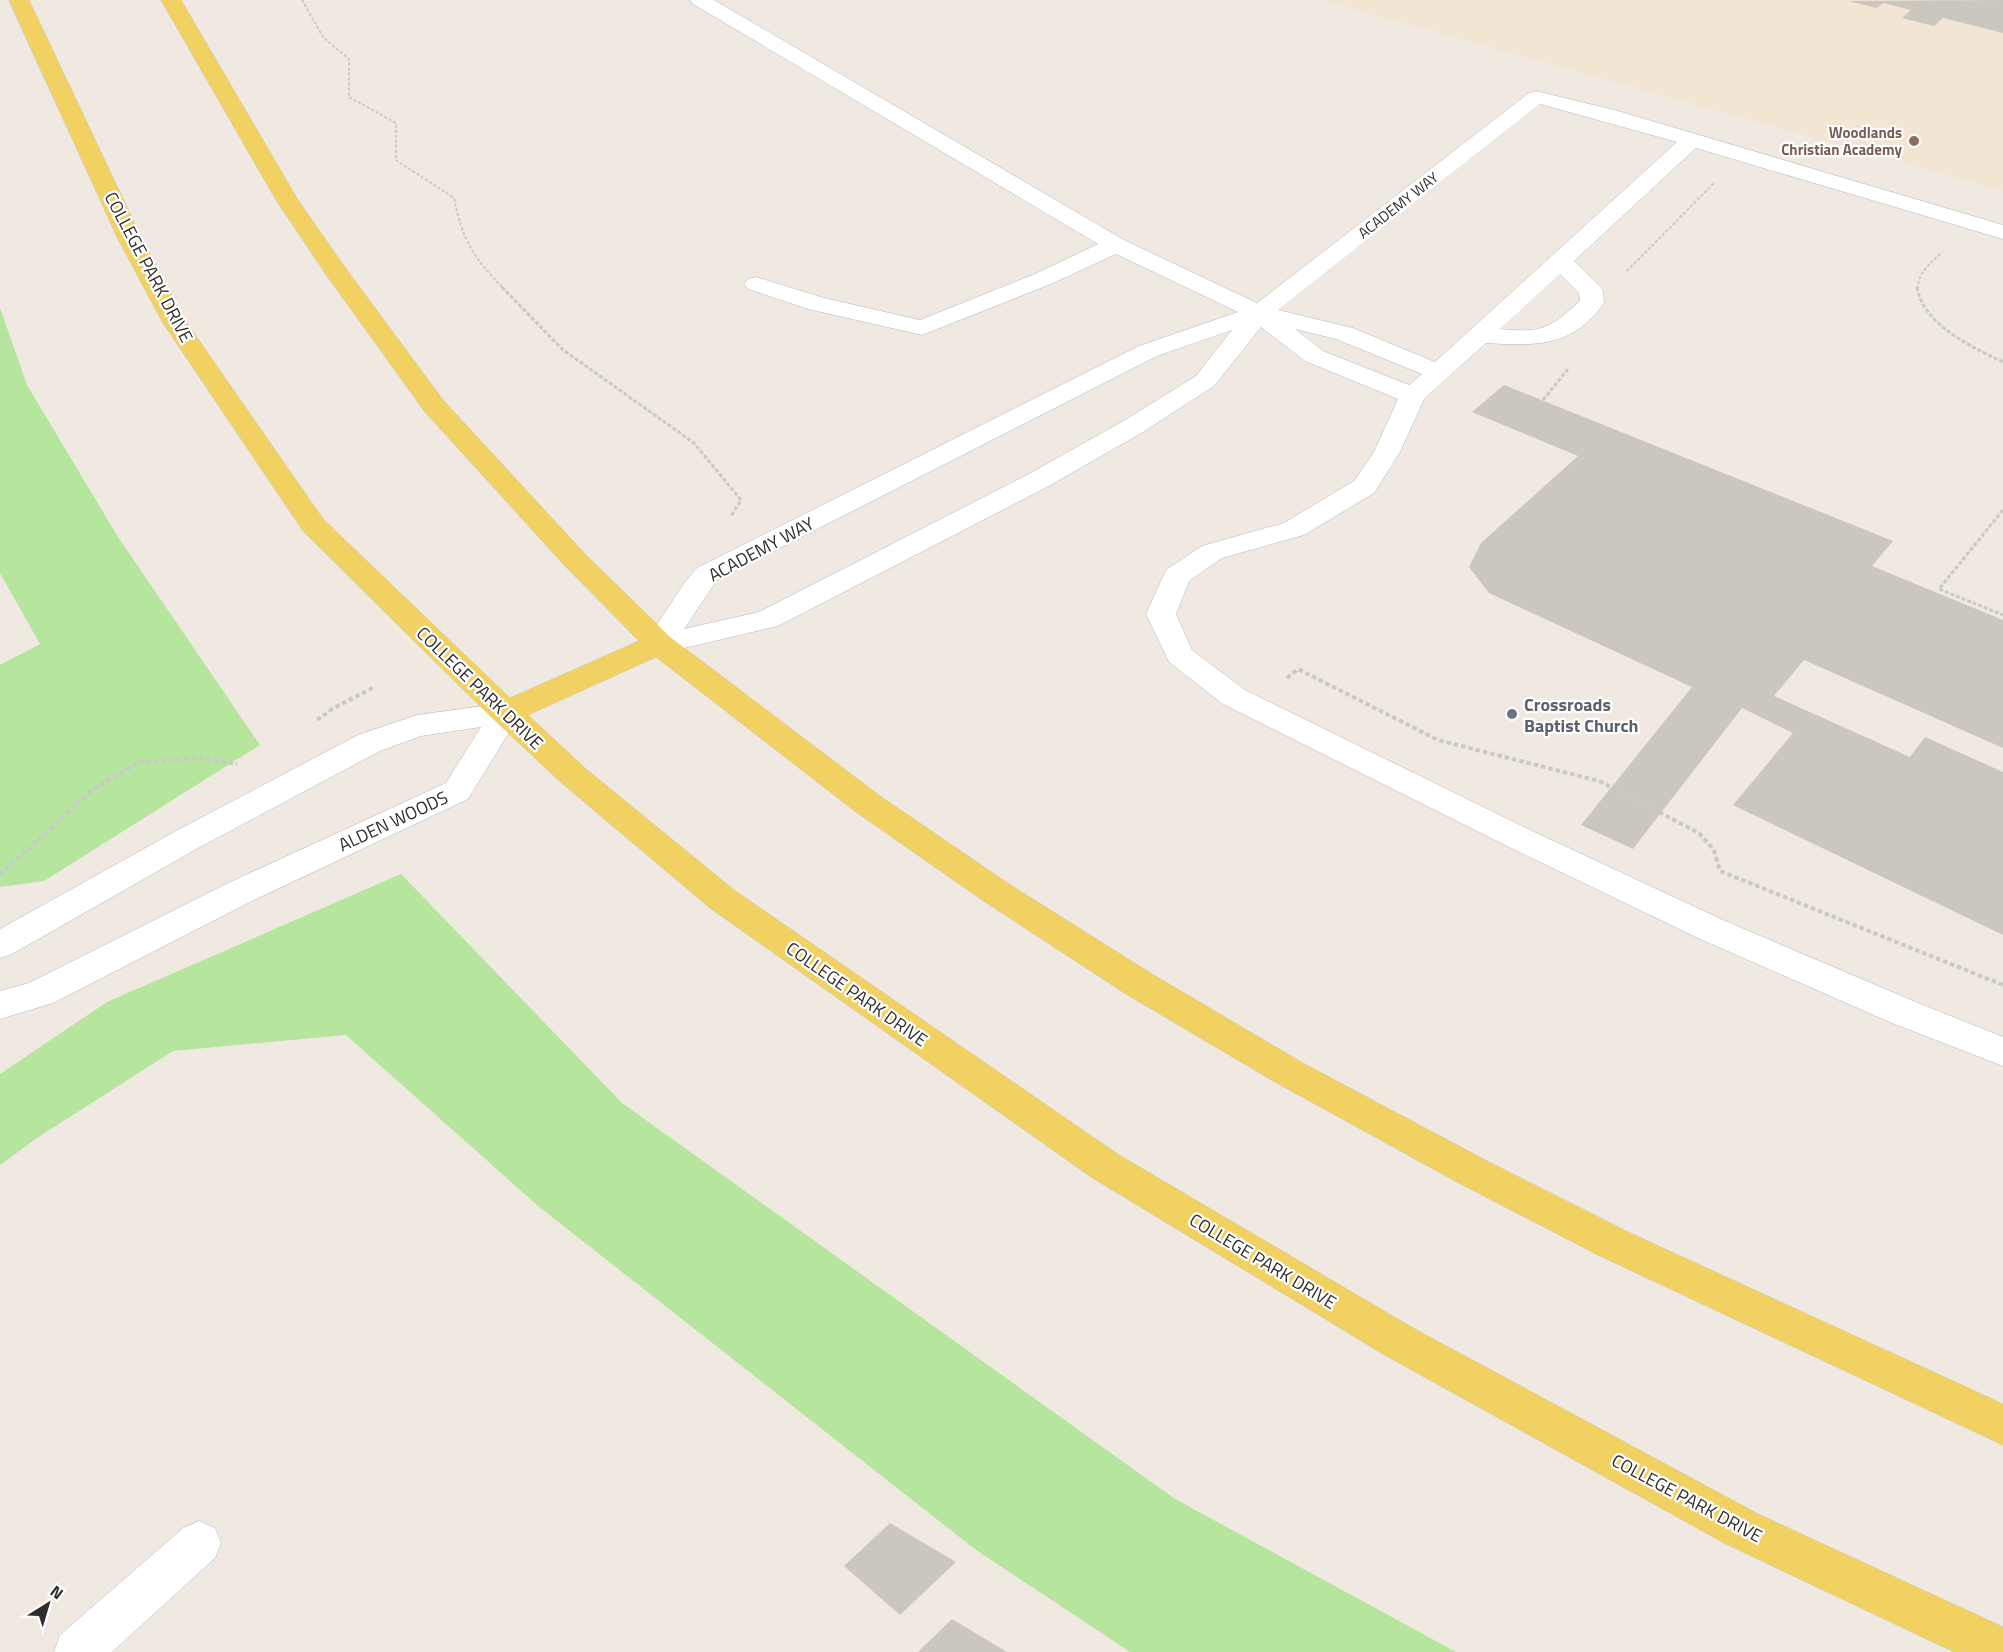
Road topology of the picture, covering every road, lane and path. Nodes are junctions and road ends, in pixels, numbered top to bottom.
1 (19, 0) edge
2 (171, 0) edge
3 (302, 0) edge
4 (700, 0) edge
5 (1692, 140) junction
6 (1742, 155) junction
7 (1971, 222) junction
8 (2003, 232) edge
9 (1116, 245) junction
10 (1561, 261) junction
11 (1621, 277) dead end
12 (756, 284) dead end
13 (1259, 313) junction
14 (1482, 335) junction
15 (2003, 362) edge
16 (1571, 365) dead end
17 (1440, 373) junction
18 (1413, 396) junction
19 (1543, 400) dead end
20 (2003, 510) edge
21 (730, 517) dead end
22 (2003, 615) edge
23 (659, 644) junction
24 (374, 687) dead end
25 (1255, 707) junction
26 (506, 713) junction
27 (315, 722) dead end
28 (239, 764) dead end
29 (0, 875) edge
30 (0, 945) edge
31 (2003, 985) edge
32 (0, 1005) edge
33 (2003, 1052) edge
34 (2003, 1425) edge
35 (199, 1543) dead end
36 (2003, 1651) edge
37 (77, 1652) edge

1 - 26 main road, COLLEGE PARK DRIVE
2 - 23 main road
3 - 21 path
4 - 9 street
5 - 6 street
5 - 10 street
5 - 13 street, ACADEMY WAY
6 - 7 street
6 - 11 path
7 - 8 street
7 - 15 path
9 - 12 street
9 - 13 street
10 - 14 street
10 - 14 street
13 - 17 street
13 - 18 street
13 - 23 street, ACADEMY WAY
13 - 23 street, ACADEMY WAY
14 - 17 street
16 - 19 path
17 - 18 street
18 - 25 street
20 - 22 path
23 - 26 main road
23 - 34 main road
24 - 27 path
25 - 31 path
25 - 33 street
26 - 30 street
26 - 32 street, ALDEN WOODS
26 - 36 main road, COLLEGE PARK DRIVE
28 - 29 path
35 - 37 street

